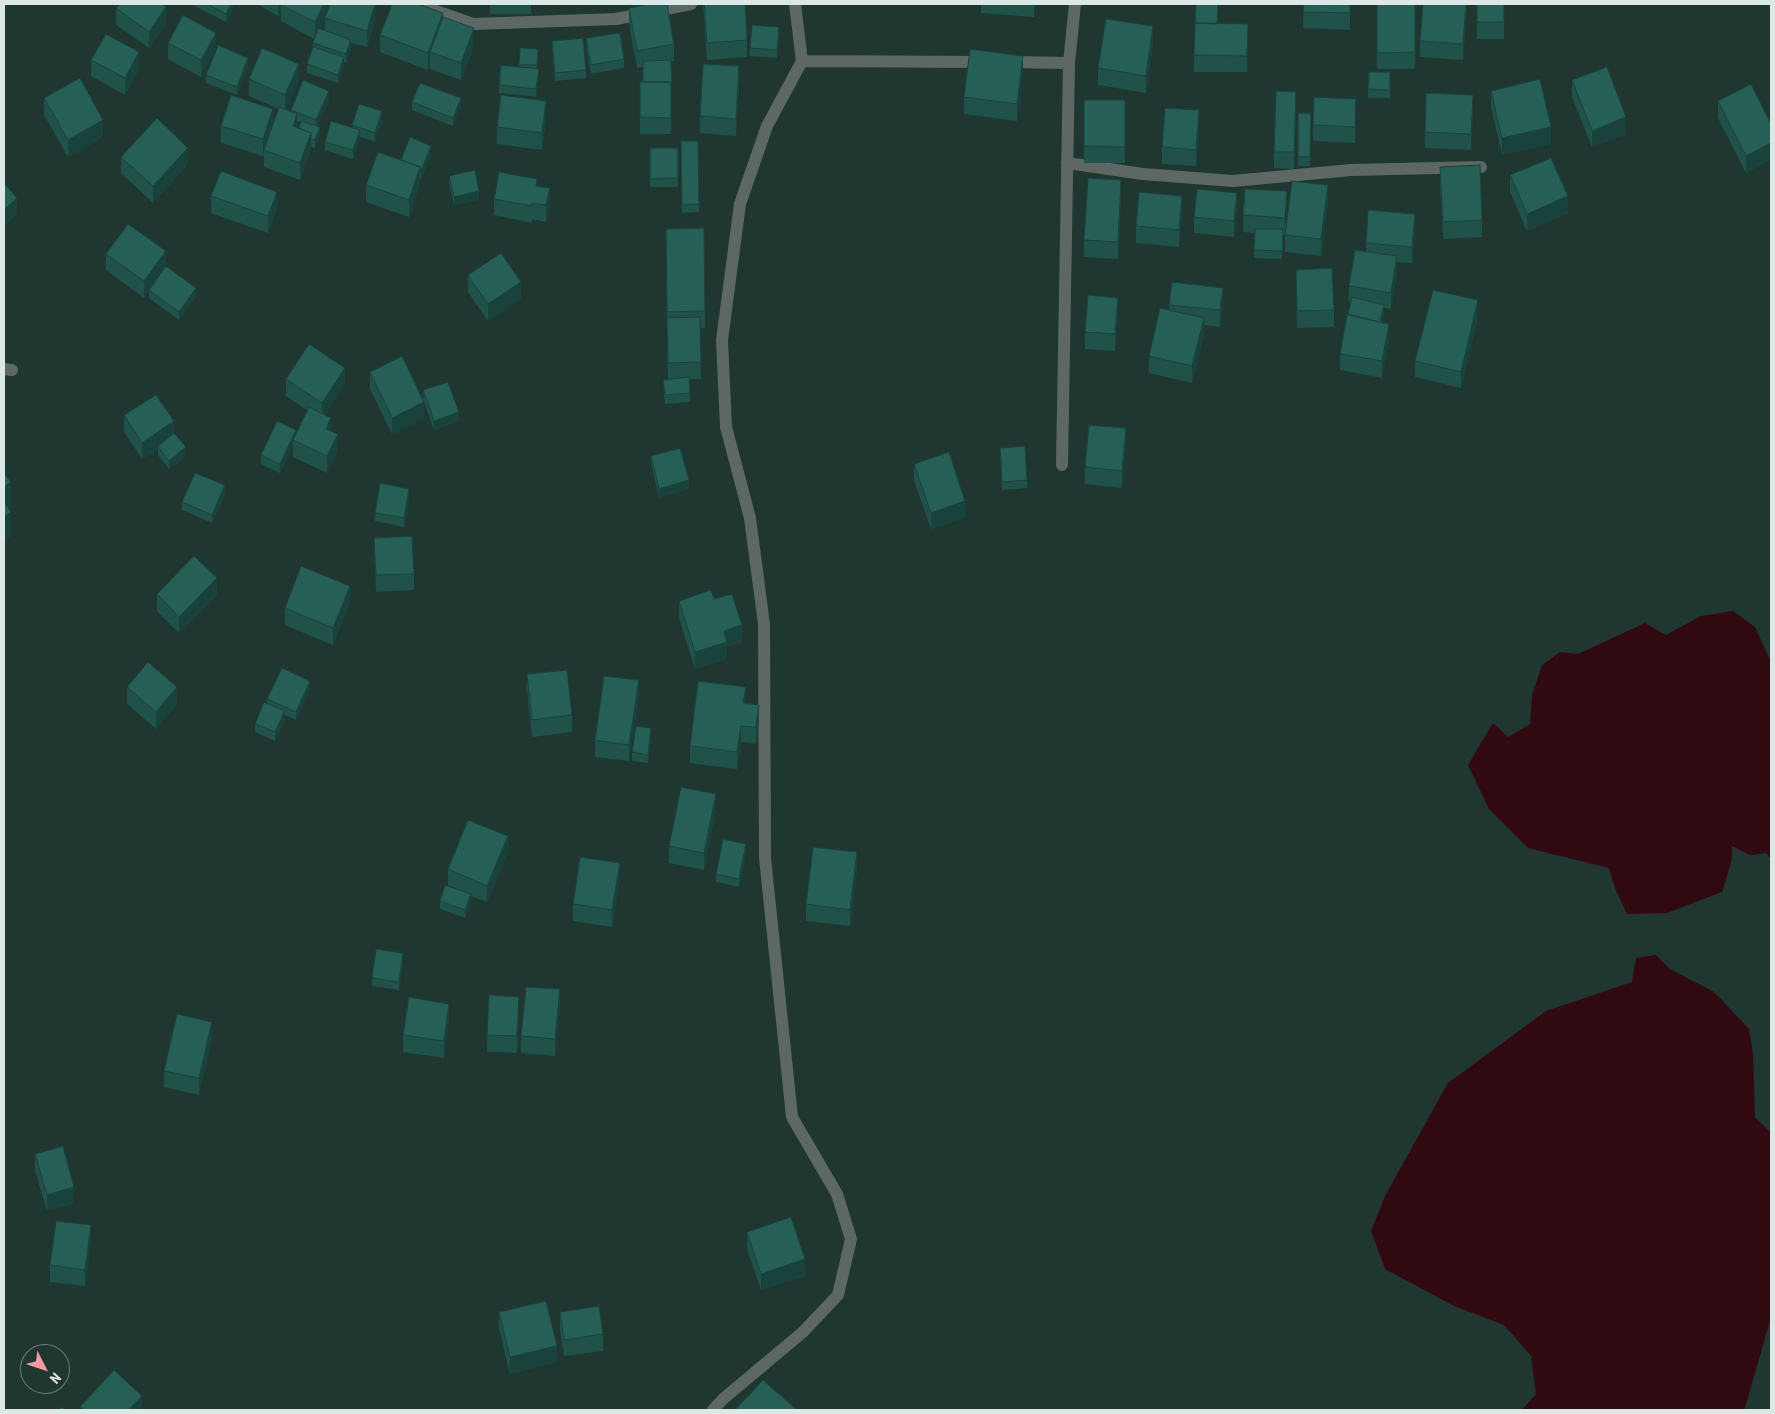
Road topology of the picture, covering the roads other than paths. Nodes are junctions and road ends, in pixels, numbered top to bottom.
1 (416, 4) edge
2 (691, 4) edge
3 (795, 4) edge
4 (1075, 4) edge
5 (802, 61) junction
6 (1069, 63) junction
7 (1067, 163) junction
8 (1481, 167) edge
9 (1062, 465) dead end
10 (713, 1410) edge

1 - 2 street
3 - 5 street
4 - 6 street
5 - 6 street
5 - 10 street
6 - 7 street
7 - 8 street
7 - 9 street

